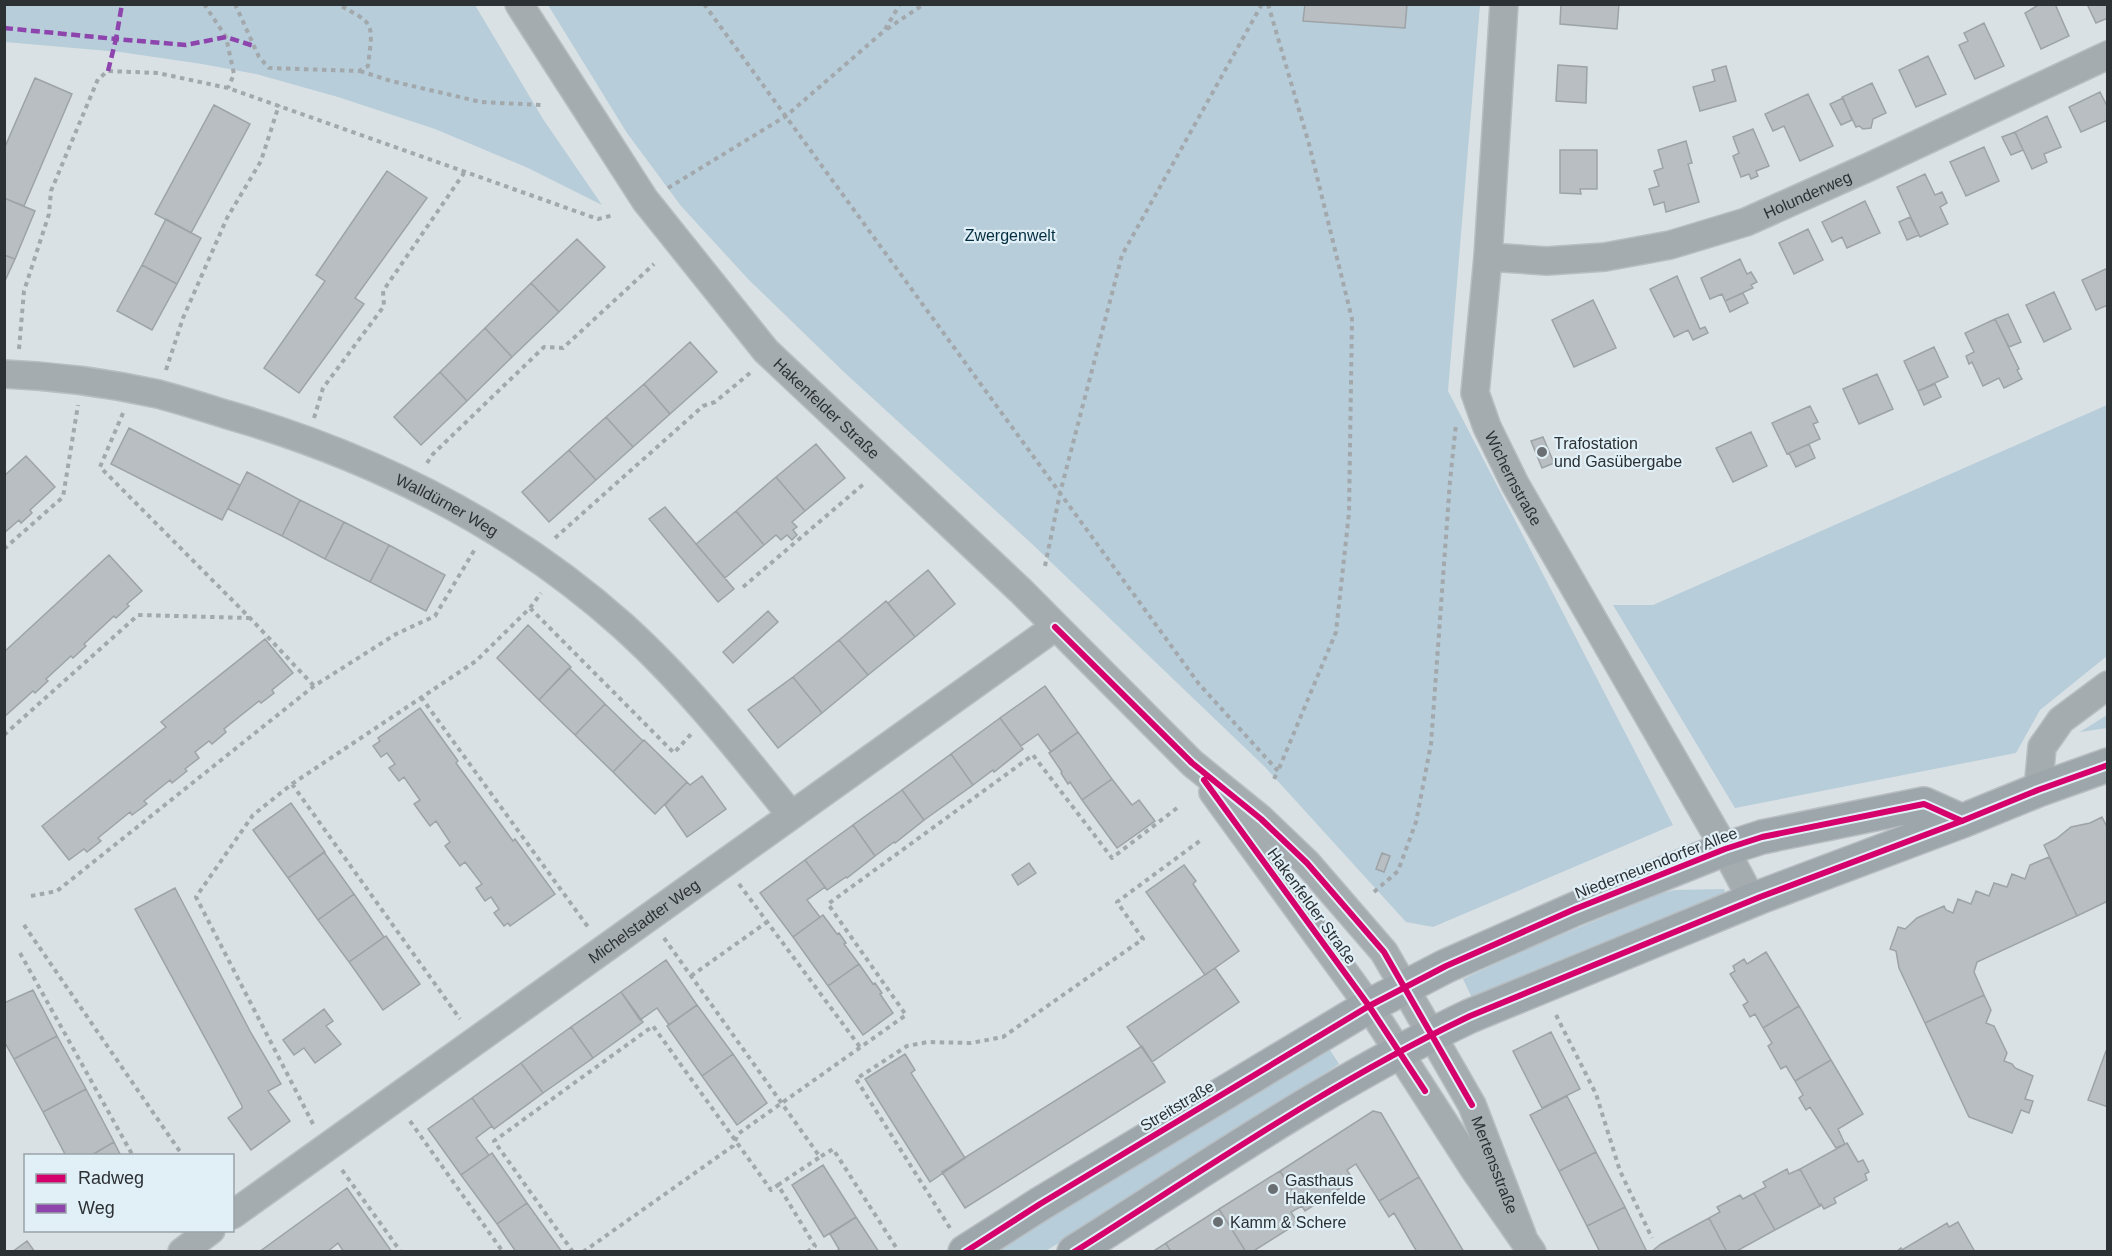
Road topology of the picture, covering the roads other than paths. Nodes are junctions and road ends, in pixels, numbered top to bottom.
1 (519, 4) edge
2 (1504, 4) edge
3 (2108, 55) edge
4 (1488, 257) junction
5 (11, 367) edge
6 (1055, 627) junction
7 (2108, 685) edge
8 (1192, 763) junction
9 (2108, 765) edge
10 (2038, 790) junction
11 (791, 815) junction
12 (1962, 821) junction
13 (1725, 849) junction
14 (1752, 900) junction
15 (1405, 986) junction
16 (1369, 1006) junction
17 (1432, 1034) junction
18 (1399, 1052) junction
19 (234, 1214) edge
20 (208, 1232) edge
21 (1527, 1243) edge
22 (182, 1251) edge
23 (965, 1251) edge
24 (1074, 1251) edge

1 - 6 street, Hakenfelder Straße
2 - 4 street, Wichernstraße
3 - 4 street, Holunderweg
4 - 13 street, Wichernstraße
5 - 11 street, Walldürner Weg
6 - 8 street, Hakenfelder Straße
6 - 11 street, Michelstadter Weg
7 - 10 street
8 - 15 street, Hakenfelder Straße
8 - 16 street, Hakenfelder Straße
9 - 10 main road
10 - 12 main road
11 - 19 street, Michelstadter Weg
12 - 13 main road, Niederneuendorfer Allee
12 - 14 main road
13 - 14 street, Wichernstraße
13 - 15 main road, Niederneuendorfer Allee
14 - 17 main road
15 - 16 main road, Streitstraße
15 - 17 street, Hakenfelder Straße
16 - 18 street, Hakenfelder Straße
16 - 23 main road, Streitstraße
17 - 18 main road
17 - 21 street, Mertensstraße
18 - 21 street, Mertensstraße
18 - 24 main road
20 - 22 street

